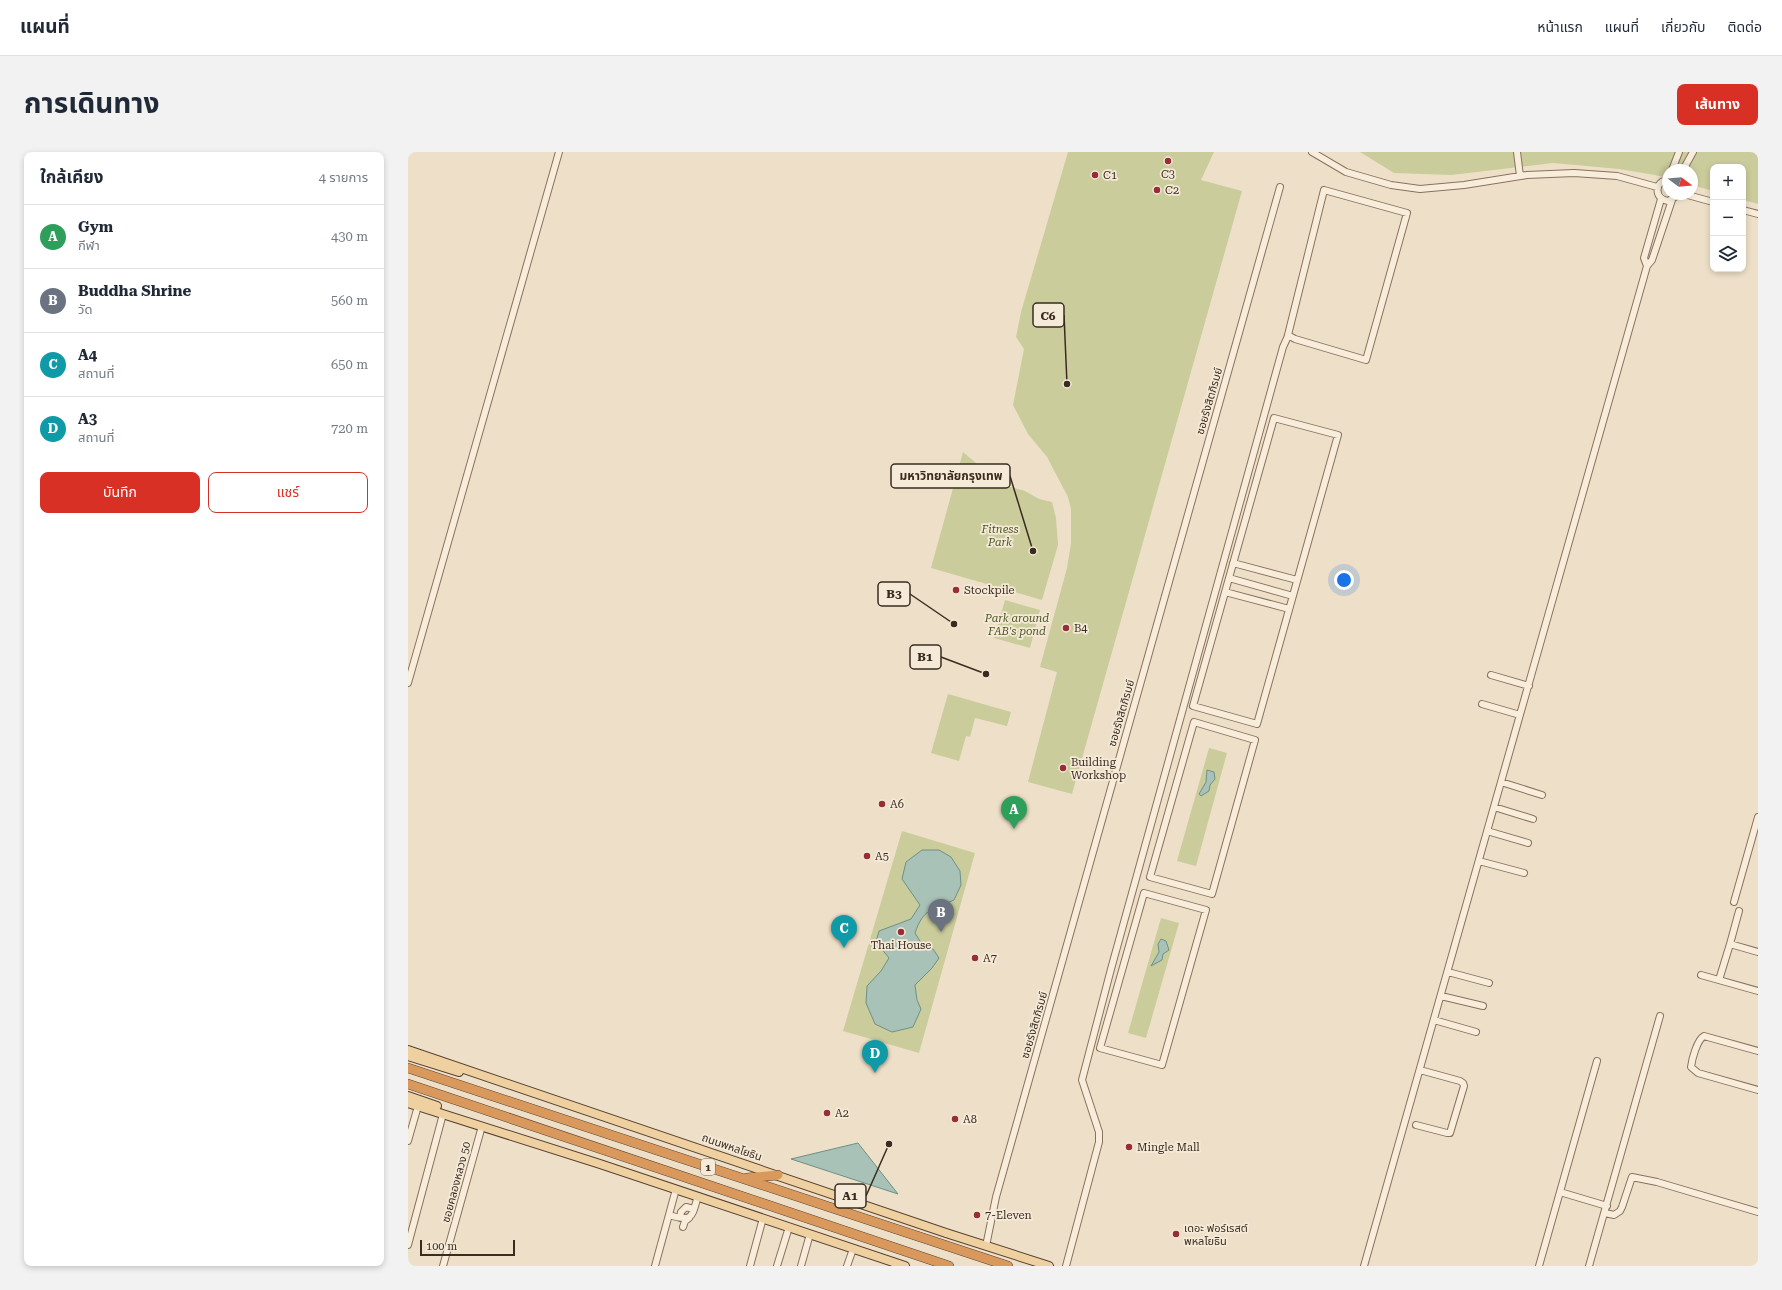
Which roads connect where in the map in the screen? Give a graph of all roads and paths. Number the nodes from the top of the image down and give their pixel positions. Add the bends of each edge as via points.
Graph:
1 (559, 152) edge
2 (1312, 152) edge
3 (1517, 152) edge
4 (1680, 152) edge
5 (1692, 152) edge
6 (1675, 164) edge
7 (1685, 164) edge
8 (1520, 176) junction
9 (1662, 182) edge
10 (1280, 186) dead end
11 (1658, 187) junction
12 (1698, 198) edge
13 (1661, 199) joint
14 (1672, 200) edge
15 (1710, 201) edge
16 (1746, 211) edge
17 (1758, 214) edge
18 (1647, 266) junction
19 (1288, 335) junction
20 (1233, 563) junction
21 (1229, 578) junction
22 (1297, 580) junction
23 (1225, 592) junction
24 (1293, 596) junction
25 (1210, 607) junction
26 (1289, 609) junction
27 (1220, 610) junction
28 (1491, 675) dead end
29 (408, 683) edge
30 (1529, 686) junction
31 (1482, 704) dead end
32 (1520, 715) junction
33 (1501, 782) junction
34 (1542, 795) dead end
35 (1158, 797) junction
36 (1171, 801) junction
37 (1494, 807) junction
38 (1758, 817) edge
39 (1533, 819) dead end
40 (1487, 831) junction
41 (1528, 843) dead end
42 (1479, 861) junction
43 (1524, 873) dead end
44 (1734, 902) dead end
45 (1739, 911) dead end
46 (1730, 944) junction
47 (1758, 952) edge
48 (1112, 967) junction
49 (1121, 970) junction
50 (1448, 972) junction
51 (1701, 975) dead end
52 (1720, 980) junction
53 (1489, 983) dead end
54 (1758, 991) edge
55 (1441, 996) junction
56 (1483, 1006) dead end
57 (1660, 1016) dead end
58 (1434, 1020) junction
59 (1476, 1032) dead end
60 (408, 1050) edge
61 (1758, 1051) edge
62 (408, 1056) edge
63 (1596, 1061) dead end
64 (408, 1068) edge
65 (1420, 1070) junction
66 (408, 1084) edge
67 (1758, 1090) edge
68 (408, 1096) edge
69 (408, 1103) edge
70 (418, 1106) junction
71 (588, 1110) junction
72 (443, 1114) junction
73 (482, 1126) junction
74 (1416, 1126) dead end
75 (408, 1141) edge
76 (569, 1154) junction
77 (778, 1175) junction
78 (744, 1179) junction
79 (676, 1189) junction
80 (1560, 1192) junction
81 (698, 1196) junction
82 (1607, 1206) junction
83 (694, 1209) junction
84 (1758, 1212) edge
85 (1604, 1213) junction
86 (672, 1216) dead end
87 (680, 1218) junction
88 (689, 1218) junction
89 (763, 1218) junction
90 (683, 1227) dead end
91 (789, 1227) junction
92 (810, 1234) junction
93 (408, 1246) edge
94 (986, 1246) junction
95 (853, 1248) junction
96 (443, 1266) edge
97 (655, 1266) edge
98 (750, 1266) edge
99 (778, 1266) edge
100 (801, 1266) edge
101 (847, 1266) edge
102 (905, 1266) edge
103 (949, 1266) edge
104 (1008, 1266) edge
105 (1049, 1266) edge
106 (1066, 1266) edge
107 (1364, 1266) edge
108 (1539, 1266) edge
109 (1589, 1266) edge

1 - 29 street
2 - 8 street via 1346,172 1392,185 1420,189 1464,186
3 - 8 street
4 - 6 street
5 - 7 street
8 - 11 street via 1597,174 1617,176
9 - 11 street
10 - 94 street, ซอยรังสิตภิรมย์ via 998,1191
11 - 13 street via 1657,192
12 - 15 street
13 - 18 street via 1644,258
14 - 18 street via 1652,260
16 - 17 street
18 - 30 street
19 - 19 street via 1324,190 1407,213 1366,360
19 - 25 street
20 - 21 street
20 - 22 street
20 - 22 street via 1274,418 1338,436
21 - 23 street
21 - 24 street
22 - 24 street
23 - 26 street
23 - 27 street
24 - 26 street
25 - 27 street
25 - 35 street
26 - 27 street via 1257,724 1193,706
28 - 30 street
30 - 32 street
31 - 32 street
32 - 33 street
33 - 34 street
33 - 37 street
35 - 36 street
35 - 48 street
36 - 36 street via 1194,722 1255,740 1212,894 1150,877
37 - 39 street
37 - 40 street
38 - 44 street
40 - 41 street
40 - 42 street
42 - 43 street
42 - 50 street
45 - 46 street
46 - 47 street
46 - 52 street
48 - 49 street
48 - 106 street via 1082,1080 1099,1132 1099,1142
49 - 49 street via 1100,1048 1162,1065 1206,910 1144,893
50 - 53 street
50 - 55 street
51 - 52 street
52 - 54 street
55 - 56 street
55 - 58 street
57 - 82 street
58 - 59 street
58 - 65 street
60 - 71 main road, ถนนพหลโยธิน / 1
61 - 67 street via 1704,1036 1691,1067 1698,1073
62 - 71 main road via 580,1110
63 - 80 street
64 - 78 highway, 1
65 - 74 street via 1463,1082 1464,1086 1450,1133
65 - 107 street
66 - 103 highway, 1
68 - 76 main road via 561,1148
69 - 70 main road
70 - 72 main road
70 - 75 street
71 - 77 main road, ถนนพหลโยธิน / 1
72 - 73 main road
72 - 93 street
73 - 76 main road
73 - 96 street, ซอยคลองหลวง 50
76 - 79 main road
77 - 78 highway
77 - 94 main road, ถนนพหลโยธิน / 1
78 - 104 highway, 1
79 - 81 main road
79 - 97 street
80 - 82 street
80 - 108 street
81 - 83 street
81 - 89 main road
82 - 85 street
83 - 87 street via 686,1207
83 - 88 street
84 - 85 street via 1632,1177 1620,1211 1614,1215
85 - 109 street
86 - 87 street
87 - 88 street
88 - 90 street
89 - 91 main road
89 - 98 street
91 - 92 main road
91 - 99 street
92 - 95 main road
92 - 100 street
94 - 105 main road, ถนนพหลโยธิน / 1
95 - 101 street
95 - 102 main road

